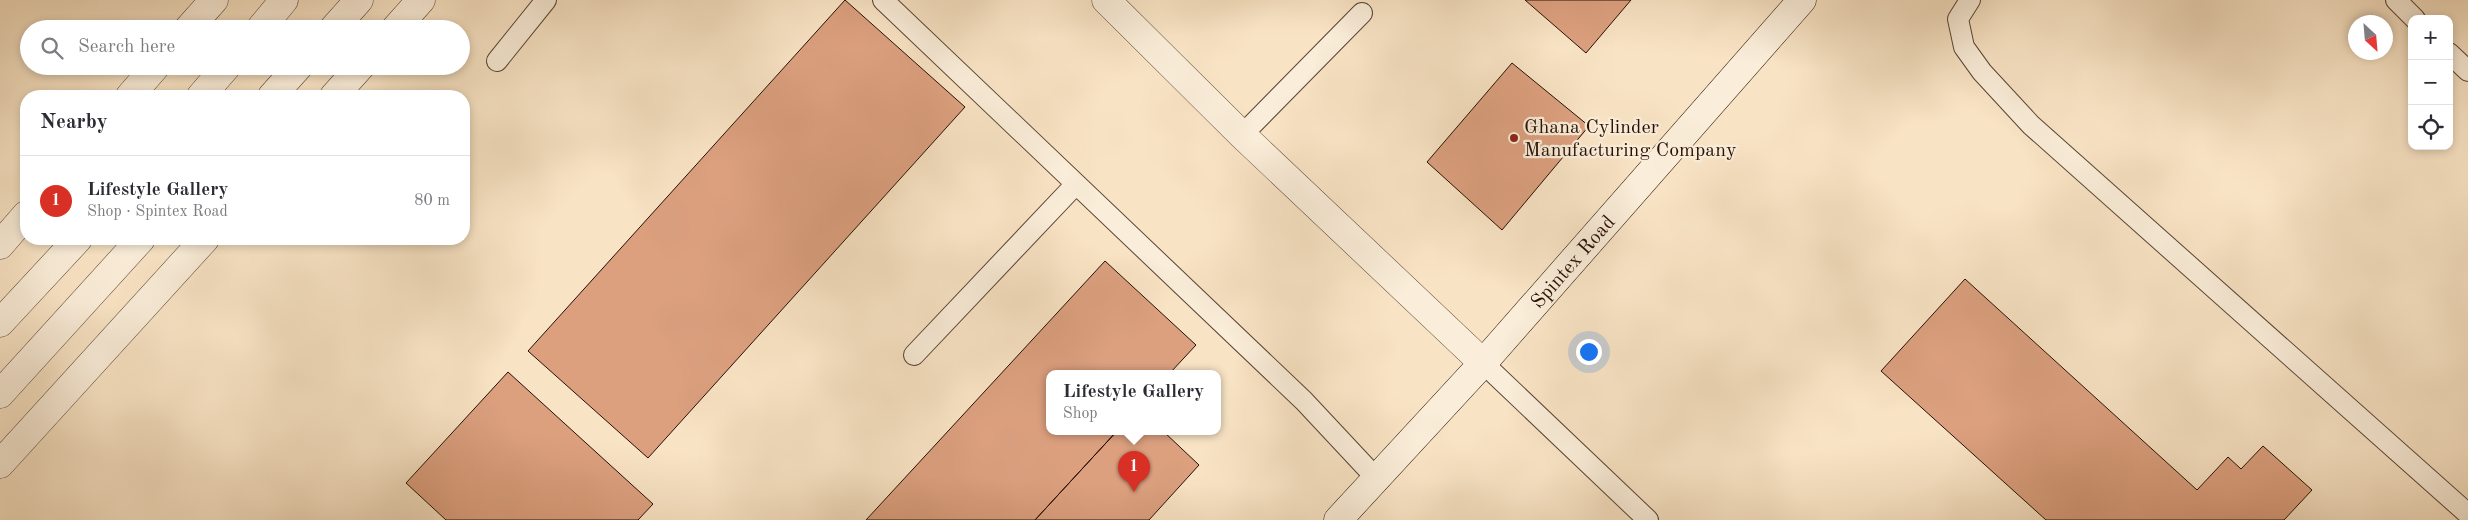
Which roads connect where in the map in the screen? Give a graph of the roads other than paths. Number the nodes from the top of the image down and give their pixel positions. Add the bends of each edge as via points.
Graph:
1 (214, 0) edge
2 (284, 0) edge
3 (360, 0) edge
4 (422, 0) edge
5 (546, 0) edge
6 (883, 0) edge
7 (1106, 0) edge
8 (1802, 0) edge
9 (1970, 0) edge
10 (2396, 0) edge
11 (1362, 13) dead end
12 (2411, 15) edge
13 (196, 20) edge
14 (267, 20) edge
15 (341, 20) edge
16 (403, 20) edge
17 (2453, 57) edge
18 (497, 61) dead end
19 (2468, 71) edge
20 (148, 75) edge
21 (219, 75) edge
22 (291, 75) edge
23 (353, 75) edge
24 (135, 90) edge
25 (206, 90) edge
26 (277, 90) edge
27 (339, 90) edge
28 (1242, 135) junction
29 (1076, 184) junction
30 (20, 222) edge
31 (0, 245) edge
32 (72, 245) edge
33 (137, 245) edge
34 (200, 245) edge
35 (0, 323) edge
36 (914, 354) dead end
37 (1483, 363) junction
38 (0, 394) edge
39 (0, 464) edge
40 (1376, 478) junction
41 (2468, 514) edge
42 (1338, 520) edge
43 (1648, 520) edge

1 - 13 street
2 - 14 street
3 - 15 street
4 - 16 street
5 - 18 lane
6 - 29 lane
7 - 28 street
8 - 37 street, Spintex Road
9 - 41 lane via 1958,19 1964,47 1982,72 2031,125
10 - 12 lane
11 - 28 lane
17 - 19 lane
20 - 24 street
21 - 25 street
22 - 26 street
23 - 27 street
28 - 37 street
29 - 36 lane
29 - 40 lane via 1304,401
30 - 31 street
32 - 35 street
33 - 38 street
34 - 39 street
37 - 40 street, Spintex Road
37 - 43 lane
40 - 42 street, Spintex Road

